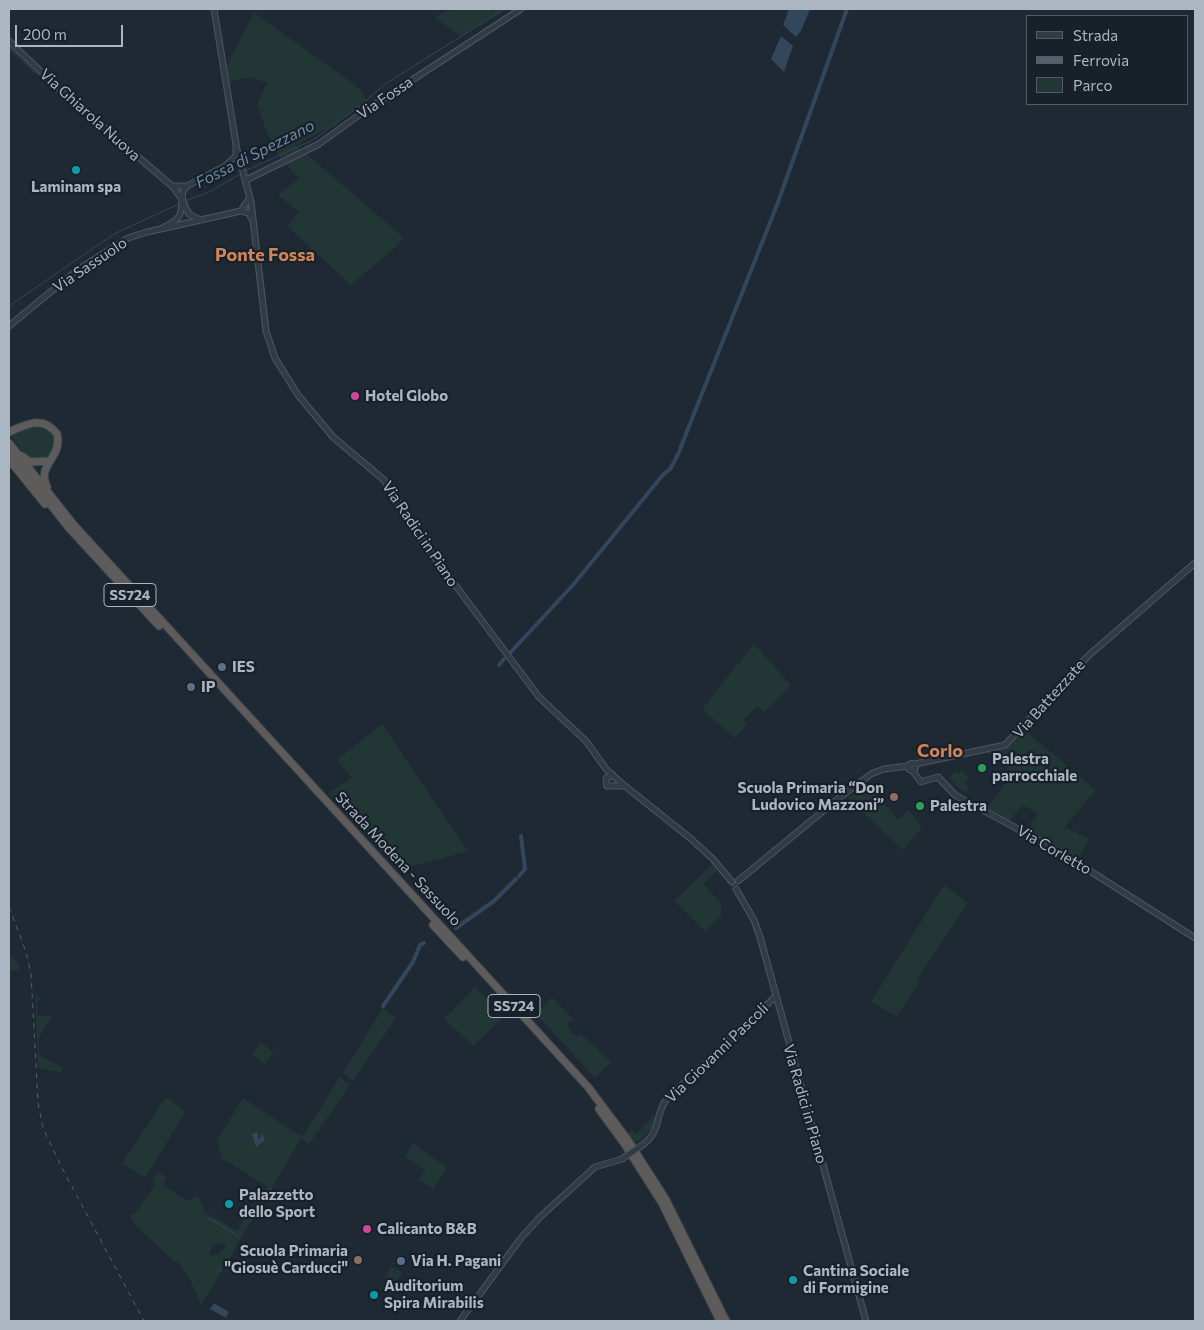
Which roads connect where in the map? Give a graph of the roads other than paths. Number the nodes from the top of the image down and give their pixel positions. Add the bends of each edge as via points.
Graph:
1 (214, 9) edge
2 (521, 9) edge
3 (9, 41) edge
4 (236, 146) junction
5 (225, 166) junction
6 (243, 171) junction
7 (172, 186) junction
8 (187, 186) junction
9 (250, 197) junction
10 (183, 202) junction
11 (241, 211) junction
12 (202, 220) junction
13 (254, 226) junction
14 (159, 229) junction
15 (9, 326) edge
16 (9, 432) edge
17 (9, 443) edge
18 (13, 456) edge
19 (49, 461) junction
20 (53, 499) junction
21 (1195, 563) edge
22 (604, 765) junction
23 (912, 771) junction
24 (615, 776) junction
25 (606, 777) junction
26 (624, 786) junction
27 (613, 787) junction
28 (736, 884) junction
29 (1195, 938) edge
30 (775, 997) junction
31 (460, 1321) edge
32 (720, 1321) edge
33 (726, 1321) edge
34 (866, 1321) edge

1 - 4 street, Via Radici in Piano
2 - 6 street, Via Fossa via 366,110 320,144
3 - 7 street, Via Ghiarola Nuova via 59,89
4 - 5 street via 235,158
4 - 6 street, Via Radici in Piano
5 - 6 street via 235,164
5 - 8 street
6 - 9 street, Via Radici in Piano
7 - 8 street
7 - 10 street, Via Ghiarola Nuova
8 - 10 street
9 - 11 street
9 - 13 street, Via Radici in Piano
10 - 12 street via 191,216
10 - 14 street via 177,219
11 - 12 street
11 - 13 street via 249,213
12 - 14 street, Via Sassuolo
13 - 22 street, Via Radici in Piano via 266,331 281,369 332,437 384,480 422,542 507,657 539,697 586,741
14 - 15 street, Via Sassuolo via 128,238 106,251
16 - 19 highway via 30,422 49,425 59,440 57,452
17 - 18 highway, Strada Modena - Sassuolo / SS724
18 - 19 highway via 30,462
18 - 20 highway, Strada Modena - Sassuolo / SS724
18 - 32 highway, Strada Modena - Sassuolo / SS724 via 69,528 584,1090 624,1143 662,1203
19 - 20 highway via 43,480
20 - 33 highway, Strada Modena - Sassuolo / SS724 via 588,1087 627,1139 666,1200
21 - 23 street, Via Battezzate via 1088,656 1005,745 915,764
22 - 24 street, Via Radici in Piano
22 - 25 street, Via Radici in Piano
23 - 28 street via 884,769 865,778
23 - 29 street, Via Corletto via 922,782 938,777 955,795 1068,856
24 - 25 street
24 - 26 street, Via Radici in Piano
24 - 27 street via 617,784
25 - 27 street, Via Radici in Piano via 606,784
26 - 27 street
26 - 28 street, Via Radici in Piano via 713,859
28 - 30 street, Via Radici in Piano via 754,920
30 - 31 street, Via Giovanni Pascoli, bridge via 666,1100 654,1134 622,1159 595,1167 540,1217
30 - 34 street, Via Radici in Piano

